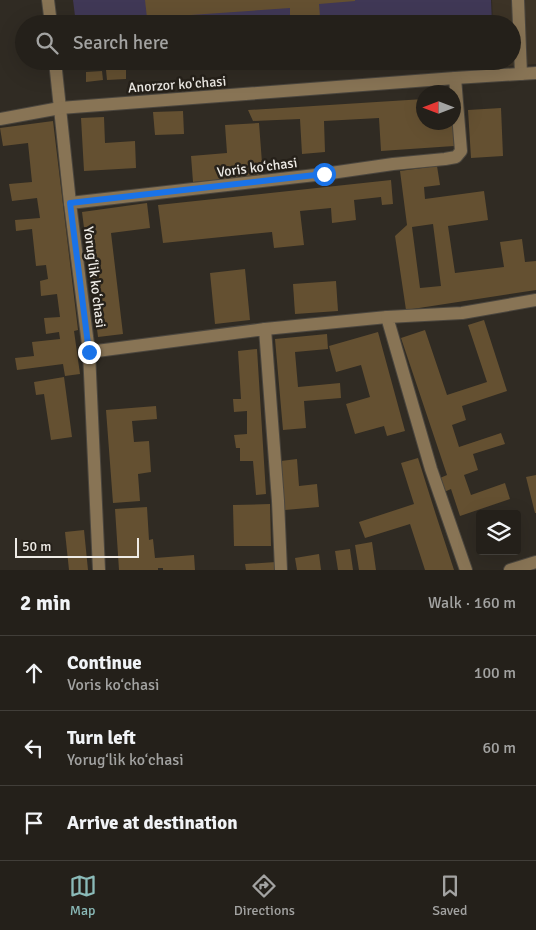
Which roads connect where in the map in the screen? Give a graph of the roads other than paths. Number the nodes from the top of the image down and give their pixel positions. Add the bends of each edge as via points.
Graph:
1 (48, 0) edge
2 (518, 0) edge
3 (50, 15) edge
4 (519, 15) edge
5 (56, 70) edge
6 (521, 70) edge
7 (536, 73) edge
8 (521, 74) junction
9 (455, 78) junction
10 (60, 108) junction
11 (0, 119) edge
12 (70, 203) junction
13 (536, 300) edge
14 (387, 317) junction
15 (265, 329) junction
16 (89, 352) junction
17 (536, 562) edge
18 (99, 570) edge
19 (281, 570) edge
20 (466, 570) edge
21 (510, 570) edge

1 - 3 street
2 - 4 street
5 - 10 street, Yorugʻlik koʻchasi
6 - 8 street
7 - 8 street, Anorzor ko'chasi
8 - 9 street, Anorzor ko'chasi
9 - 10 street, Anorzor ko'chasi
9 - 12 street, Voris koʻchasi via 461,151 456,157
10 - 11 street, Anorzor ko'chasi
10 - 12 street, Yorugʻlik koʻchasi
12 - 16 street, Yorugʻlik koʻchasi
13 - 14 street via 462,313
14 - 15 street
14 - 20 street via 431,469
15 - 16 street
15 - 19 street
16 - 18 street, Yorugʻlik koʻchasi
17 - 21 street

